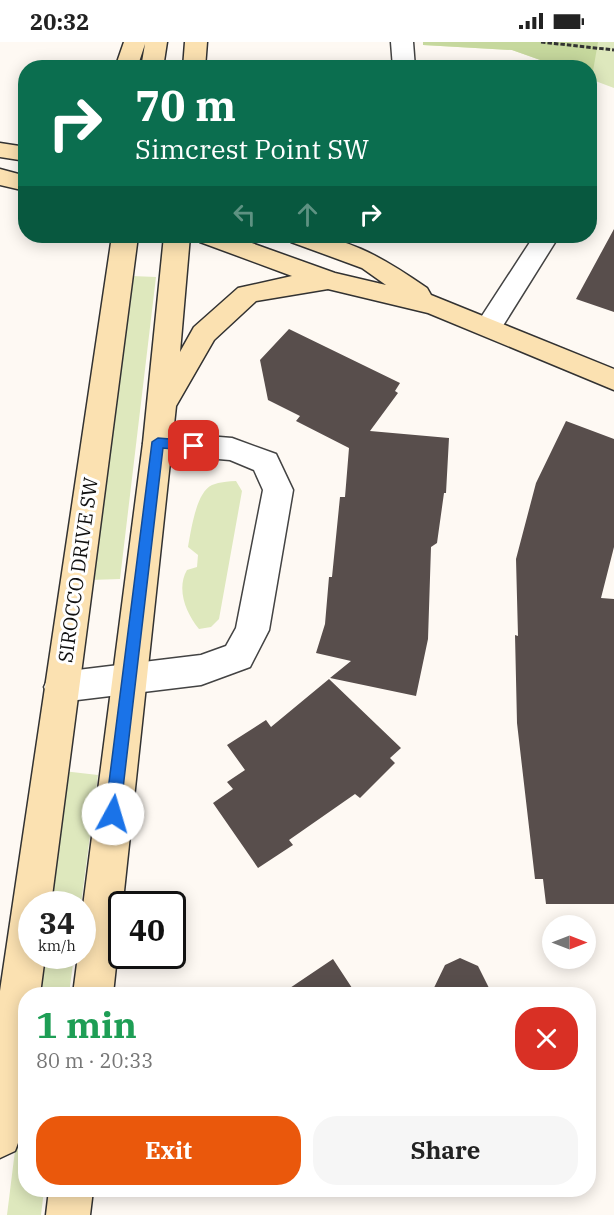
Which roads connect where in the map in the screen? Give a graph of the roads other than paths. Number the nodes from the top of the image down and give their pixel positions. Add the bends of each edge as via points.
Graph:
1 (135, 42) edge
2 (156, 42) edge
3 (196, 42) edge
4 (402, 42) edge
5 (129, 60) edge
6 (153, 60) edge
7 (195, 60) edge
8 (403, 60) edge
9 (18, 149) edge
10 (0, 150) edge
11 (18, 153) edge
12 (0, 177) edge
13 (18, 182) edge
14 (124, 243) edge
15 (176, 243) edge
16 (228, 243) edge
17 (319, 243) edge
18 (542, 243) edge
19 (330, 281) junction
20 (435, 304) junction
21 (489, 325) junction
22 (614, 380) edge
23 (161, 410) junction
24 (158, 442) junction
25 (128, 679) junction
26 (61, 687) junction
27 (34, 891) edge
28 (23, 969) edge
29 (21, 987) edge
30 (94, 987) edge
31 (18, 1006) edge
32 (0, 1136) edge
33 (70, 1197) edge
34 (68, 1215) edge

1 - 5 street
2 - 6 street
3 - 7 street
4 - 8 street
9 - 10 street
10 - 11 street
12 - 13 street
14 - 26 street, SIROCCO DRIVE SW
15 - 23 street
16 - 19 street
17 - 20 street via 371,262
18 - 21 street
19 - 20 street
19 - 23 street via 247,294 204,334
20 - 21 street
21 - 22 street
23 - 24 street
24 - 25 street
24 - 25 street via 231,449 266,462 278,490 252,630 238,657 201,670
25 - 26 street
25 - 30 street
26 - 27 street, SIROCCO DRIVE SW
28 - 29 street, SIROCCO DRIVE SW
31 - 32 street, SIROCCO DRIVE SW
33 - 34 street

